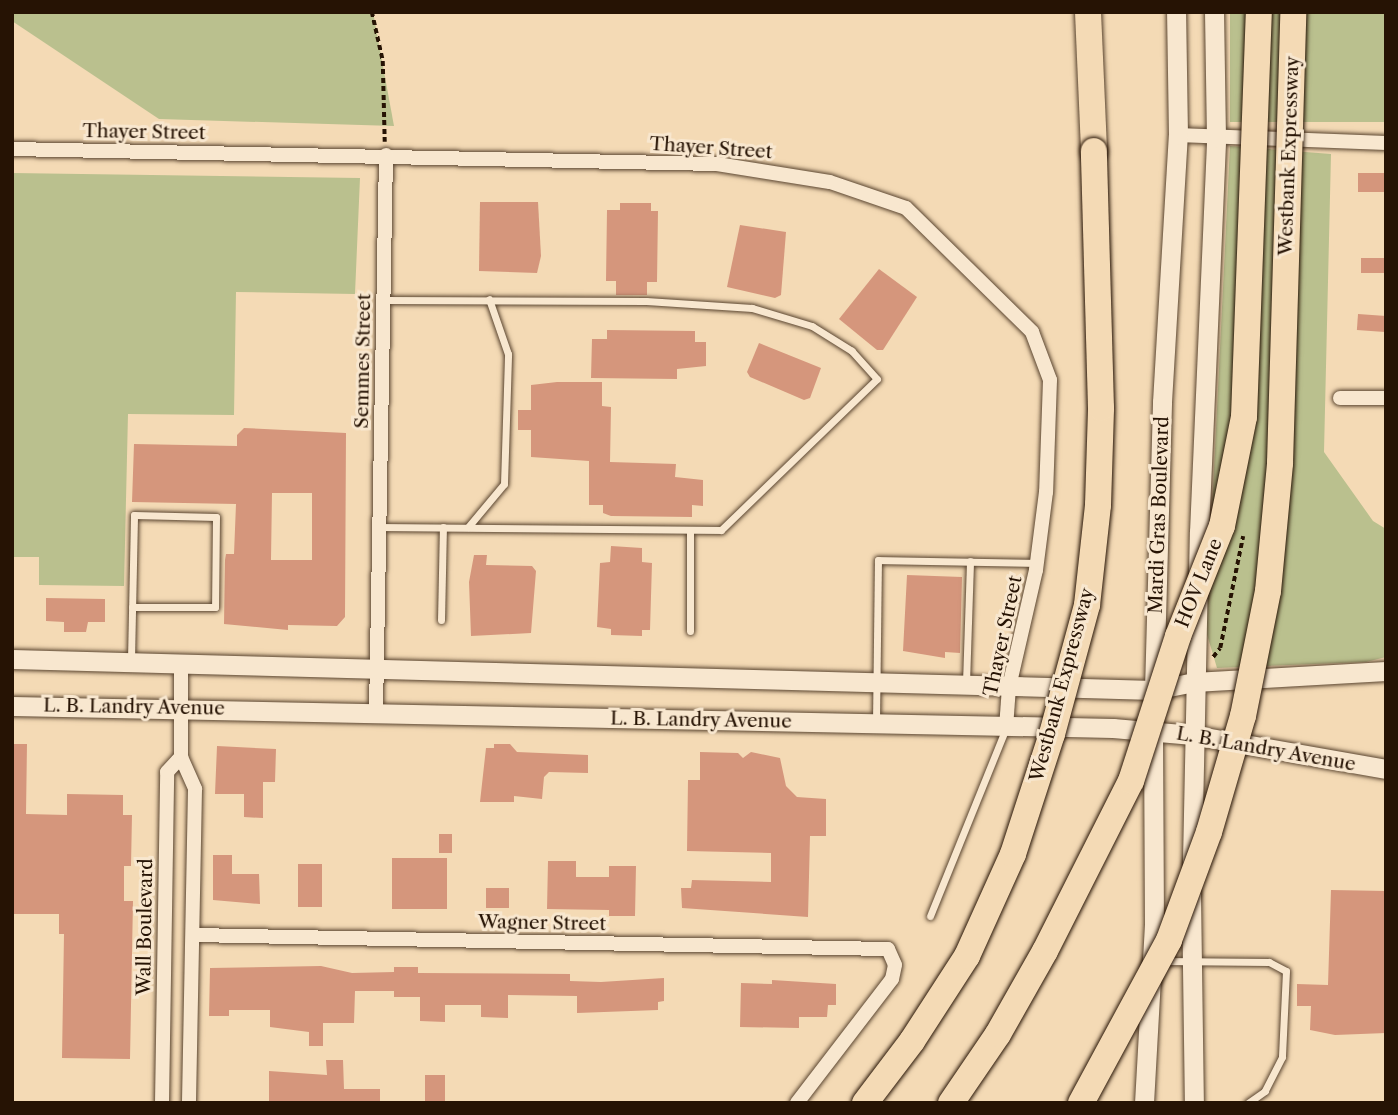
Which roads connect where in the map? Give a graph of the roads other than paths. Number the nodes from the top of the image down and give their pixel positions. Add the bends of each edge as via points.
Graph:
1 (1088, 12) edge
2 (1176, 12) edge
3 (1214, 12) edge
4 (1259, 12) edge
5 (1293, 12) edge
6 (1178, 135) junction
7 (1216, 138) junction
8 (1386, 143) edge
9 (12, 149) edge
10 (386, 155) junction
11 (489, 299) junction
12 (383, 300) junction
13 (1340, 398) dead end
14 (1386, 398) edge
15 (381, 527) junction
16 (443, 527) junction
17 (468, 527) junction
18 (690, 530) junction
19 (970, 561) junction
20 (1037, 563) junction
21 (132, 607) junction
22 (441, 620) dead end
23 (690, 631) dead end
24 (12, 659) edge
25 (131, 661) junction
26 (181, 662) junction
27 (377, 666) junction
28 (1386, 671) edge
29 (1194, 682) junction
30 (876, 683) junction
31 (966, 686) junction
32 (1009, 687) junction
33 (1154, 690) junction
34 (12, 706) edge
35 (182, 707) junction
36 (376, 712) junction
37 (876, 724) junction
38 (1006, 728) junction
39 (1153, 730) junction
40 (1194, 735) junction
41 (181, 757) junction
42 (1386, 769) edge
43 (930, 916) dead end
44 (194, 934) junction
45 (1190, 960) junction
46 (1153, 961) junction
47 (162, 1103) edge
48 (189, 1103) edge
49 (797, 1103) edge
50 (865, 1103) edge
51 (951, 1103) edge
52 (1081, 1103) edge
53 (1144, 1103) edge
54 (1194, 1103) edge
55 (1248, 1103) edge

1 - 50 highway, Westbank Expressway, bridge via 1101,408 1098,505 1087,606 1013,854 967,956
2 - 6 street, Mardi Gras Boulevard
3 - 7 street, Mardi Gras Boulevard
4 - 51 highway, HOV Lane, bridge via 1244,417 1222,526 1178,636 1131,781 1045,951 998,1034
5 - 52 highway, Westbank Expressway, bridge via 1280,463 1268,592 1243,716 1205,844 1169,940
6 - 7 street
6 - 33 street, Mardi Gras Boulevard via 1162,402
7 - 8 street
7 - 29 street, Mardi Gras Boulevard
9 - 10 street, Thayer Street
10 - 12 street, Semmes Street
10 - 20 street, Thayer Street via 756,167 878,195 906,208 1032,332 1044,355 1050,380 1049,435
11 - 12 lane
11 - 17 lane via 508,354 504,484
11 - 18 lane via 752,307 811,326 852,351 877,379 721,530
12 - 15 street, Semmes Street
13 - 14 street
15 - 16 lane
15 - 27 street, Semmes Street
16 - 17 lane
16 - 22 lane
17 - 18 lane
18 - 23 lane
19 - 20 lane
19 - 30 lane via 878,560
19 - 31 lane
20 - 32 street, Thayer Street
21 - 21 lane via 134,515 216,517 215,607
21 - 25 lane
24 - 25 street
25 - 26 street
26 - 27 street
26 - 35 street, Wall Boulevard
27 - 30 street
27 - 36 street, Semmes Street
28 - 29 street
29 - 33 street
29 - 40 street, Mardi Gras Boulevard
30 - 31 street
30 - 37 lane
31 - 32 street
32 - 33 street
32 - 38 street, Thayer Street
33 - 39 street, Mardi Gras Boulevard
34 - 35 street, L. B. Landry Avenue
35 - 36 street, L. B. Landry Avenue
35 - 41 street, Wall Boulevard
36 - 37 street, L. B. Landry Avenue
37 - 38 street, L. B. Landry Avenue
38 - 39 street, L. B. Landry Avenue
38 - 43 lane
39 - 40 street, L. B. Landry Avenue
39 - 46 street, Mardi Gras Boulevard
40 - 42 street, L. B. Landry Avenue
40 - 45 street, Mardi Gras Boulevard
41 - 44 street, Wall Boulevard via 195,789
41 - 47 street, Wall Boulevard via 167,772
44 - 48 street, Wall Boulevard
44 - 49 street, Wagner Street via 888,949 895,965 892,979
45 - 46 lane
45 - 54 street, Mardi Gras Boulevard
45 - 55 lane via 1269,962 1286,971 1282,1057 1265,1091
46 - 53 street, Mardi Gras Boulevard

